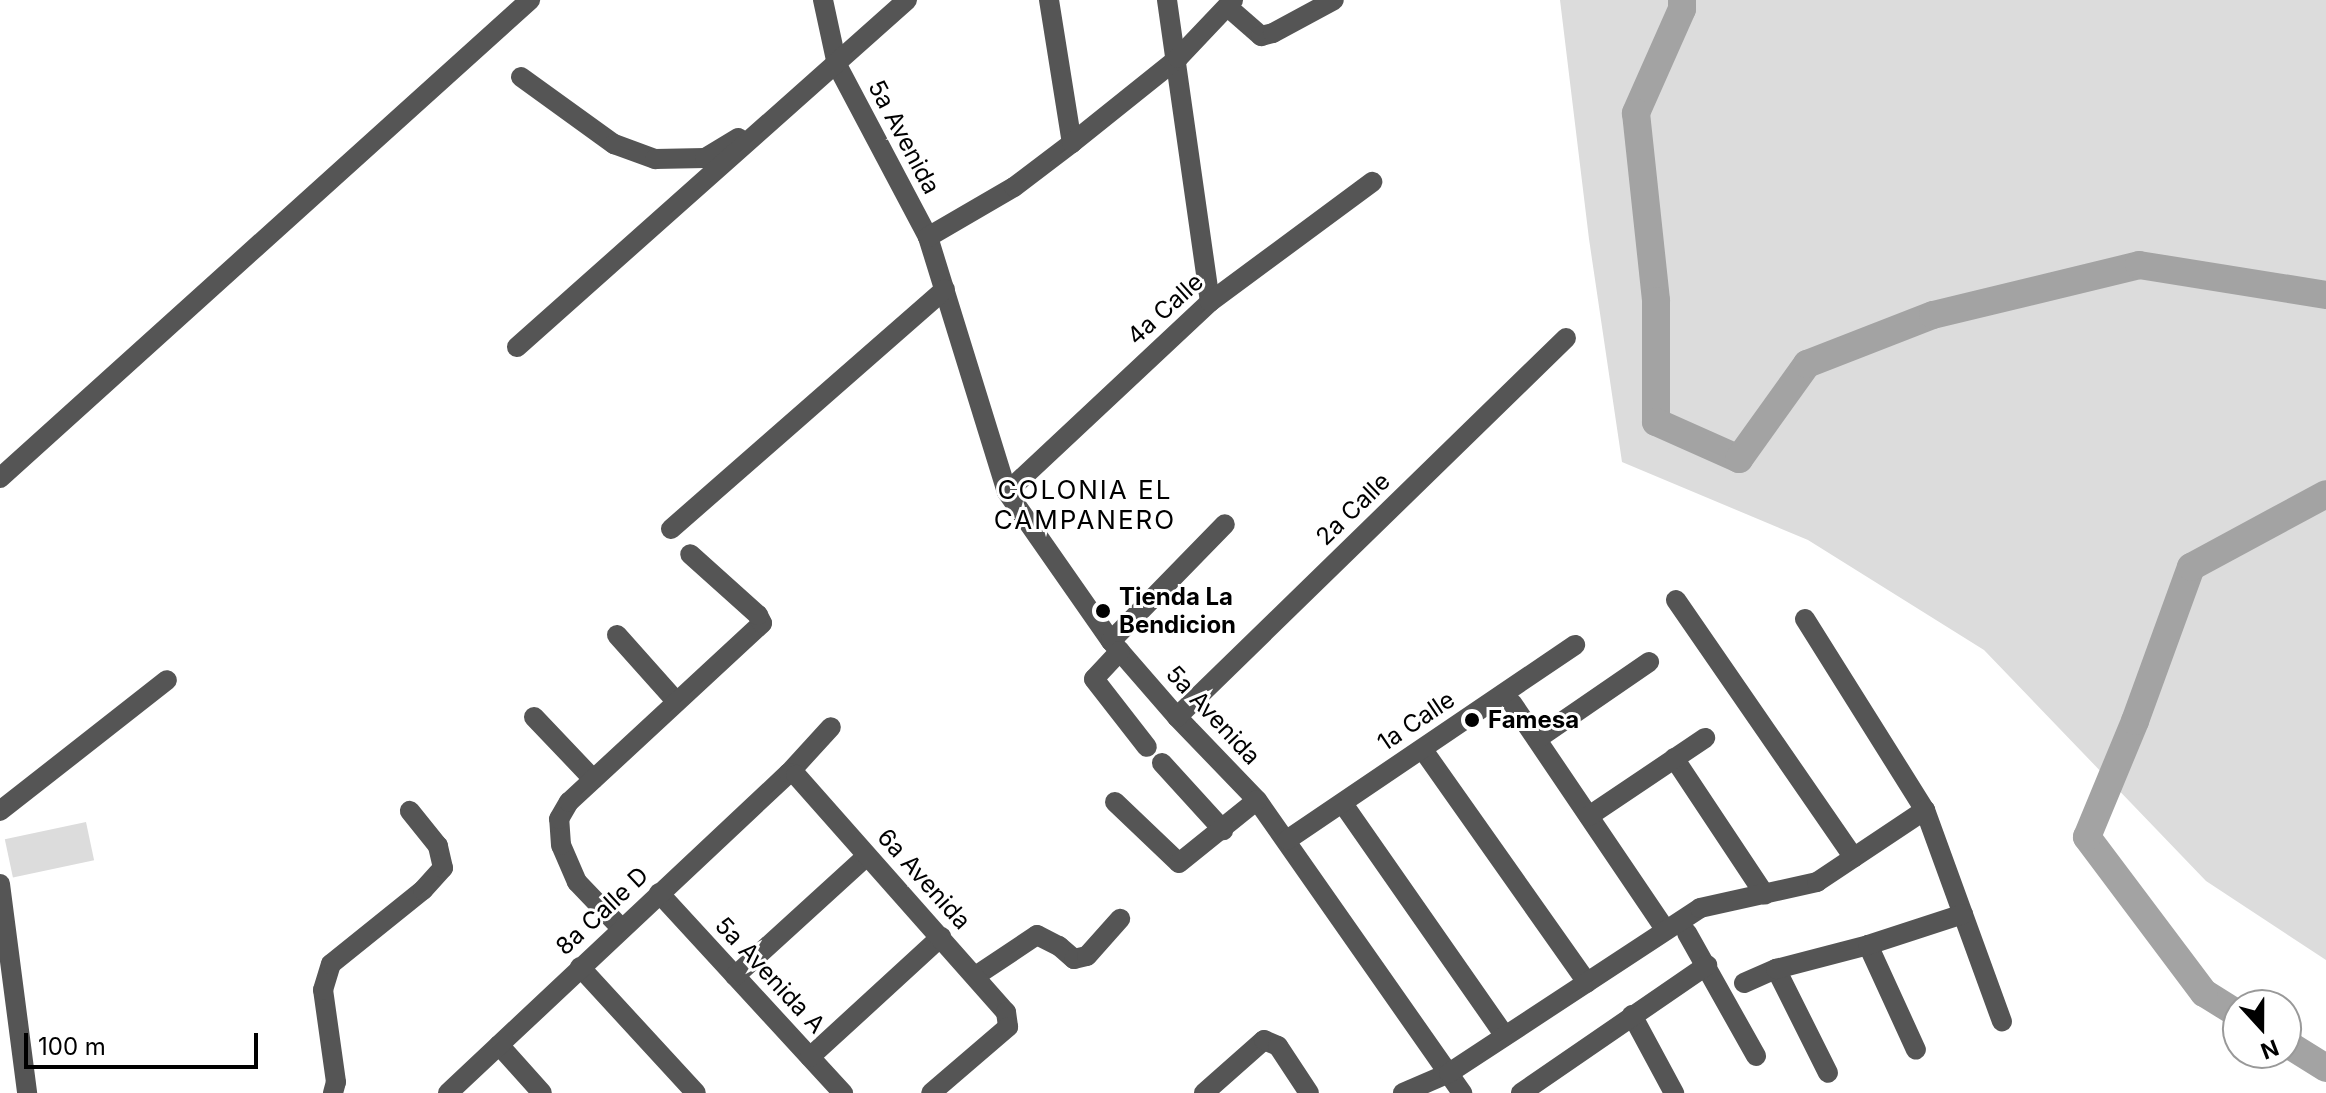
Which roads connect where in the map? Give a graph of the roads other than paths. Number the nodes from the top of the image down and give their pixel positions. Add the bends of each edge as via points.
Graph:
1 (530, 0) edge
2 (823, 0) edge
3 (907, 0) edge
4 (1049, 0) edge
5 (1167, 0) edge
6 (1334, 0) edge
7 (1231, 4) edge
8 (1178, 58) junction
9 (836, 63) junction
10 (521, 77) dead end
11 (1072, 143) junction
12 (1372, 182) dead end
13 (928, 237) junction
14 (945, 289) junction
15 (1210, 302) junction
16 (1566, 338) dead end
17 (517, 347) dead end
18 (0, 478) edge
19 (1007, 492) junction
20 (1225, 524) dead end
21 (671, 529) dead end
22 (690, 554) dead end
23 (1676, 600) dead end
24 (1805, 619) dead end
25 (617, 635) dead end
26 (1575, 645) dead end
27 (1116, 646) junction
28 (1649, 662) dead end
29 (167, 680) dead end
30 (675, 700) junction
31 (1512, 703) dead end
32 (534, 717) dead end
33 (1177, 717) junction
34 (831, 727) dead end
35 (1705, 738) dead end
36 (1537, 739) junction
37 (1147, 747) dead end
38 (1428, 757) dead end
39 (1674, 758) junction
40 (1162, 763) dead end
41 (793, 774) junction
42 (593, 779) junction
43 (1257, 800) junction
44 (1115, 802) dead end
45 (1925, 810) junction
46 (0, 811) edge
47 (410, 811) dead end
48 (1348, 811) dead end
49 (1589, 816) junction
50 (1223, 830) junction
51 (1287, 840) junction
52 (867, 856) junction
53 (1854, 858) junction
54 (0, 884) edge
55 (659, 893) junction
56 (1765, 895) junction
57 (1963, 914) junction
58 (1120, 919) dead end
59 (621, 928) junction
60 (1665, 929) junction
61 (1687, 933) dead end
62 (941, 937) junction
63 (1868, 945) junction
64 (1707, 965) junction
65 (580, 967) junction
66 (1776, 969) junction
67 (977, 975) junction
68 (735, 976) junction
69 (1587, 982) junction
70 (1744, 983) dead end
71 (1632, 1015) junction
72 (2002, 1021) dead end
73 (1505, 1036) junction
74 (499, 1045) junction
75 (1916, 1050) dead end
76 (1756, 1056) dead end
77 (810, 1057) junction
78 (1828, 1073) dead end
79 (1546, 1086) edge
80 (1449, 1087) edge
81 (27, 1093) edge
82 (333, 1093) edge
83 (448, 1093) edge
84 (542, 1093) edge
85 (696, 1093) edge
86 (843, 1093) edge
87 (931, 1093) edge
88 (1204, 1093) edge
89 (1309, 1093) edge
90 (1403, 1093) edge
91 (1521, 1093) edge
92 (1674, 1093) edge

1 - 18 street
2 - 9 street, 5a Avenida
3 - 9 street
4 - 11 street
5 - 8 street
6 - 7 street via 1261,36
7 - 8 street
8 - 11 street
8 - 15 street
9 - 10 street via 724,150 679,160 655,159 614,144
9 - 13 street, 5a Avenida
9 - 17 street
11 - 13 street via 1014,187
12 - 15 street, 4a Calle
13 - 14 street, 5a Avenida
14 - 19 street, 5a Avenida
14 - 21 street
15 - 19 street, 4a Calle
16 - 33 street, 2a Calle
19 - 27 street, 5a Avenida
20 - 27 street
22 - 30 street via 762,623
23 - 53 street
24 - 45 street
25 - 30 street
26 - 51 street, 1a Calle
27 - 33 street, 5a Avenida
27 - 37 street via 1094,679
28 - 36 street
29 - 46 street
30 - 42 street
31 - 36 street
32 - 42 street
33 - 43 street, 5a Avenida
34 - 41 street, 8a Calle D
35 - 39 street
36 - 49 street
38 - 69 street
39 - 49 street
39 - 56 street
40 - 50 street
41 - 52 street, 6a Avenida
41 - 55 street, 8a Calle D
42 - 59 street via 559,819 561,845 577,882
43 - 50 street
43 - 51 street, 5a Avenida
44 - 50 street via 1179,863
45 - 53 street
45 - 57 street
47 - 82 street via 438,846 443,868 331,964 323,990 336,1082
48 - 73 street
49 - 60 street
51 - 80 street, 5a Avenida
52 - 62 street, 6a Avenida
52 - 68 street
53 - 56 street via 1817,882
54 - 81 street
55 - 59 street, 8a Calle D
55 - 68 street, 5a Avenida A
56 - 60 street via 1700,908
57 - 63 street
57 - 72 street
58 - 67 street via 1087,956 1074,959 1037,935
59 - 65 street, 8a Calle D
60 - 69 street
61 - 64 street
62 - 67 street, 6a Avenida
62 - 77 street
63 - 66 street
63 - 75 street
64 - 71 street
64 - 76 street
65 - 74 street, 8a Calle D
65 - 85 street
66 - 70 street
66 - 78 street
67 - 87 street, 6a Avenida via 1009,1020 1008,1027
68 - 77 street, 5a Avenida A
69 - 73 street
71 - 79 street
71 - 92 street
73 - 80 street
74 - 83 street, 8a Calle D
74 - 84 street
77 - 86 street, 5a Avenida A
79 - 91 street
80 - 90 street
88 - 89 street via 1264,1040 1278,1046

